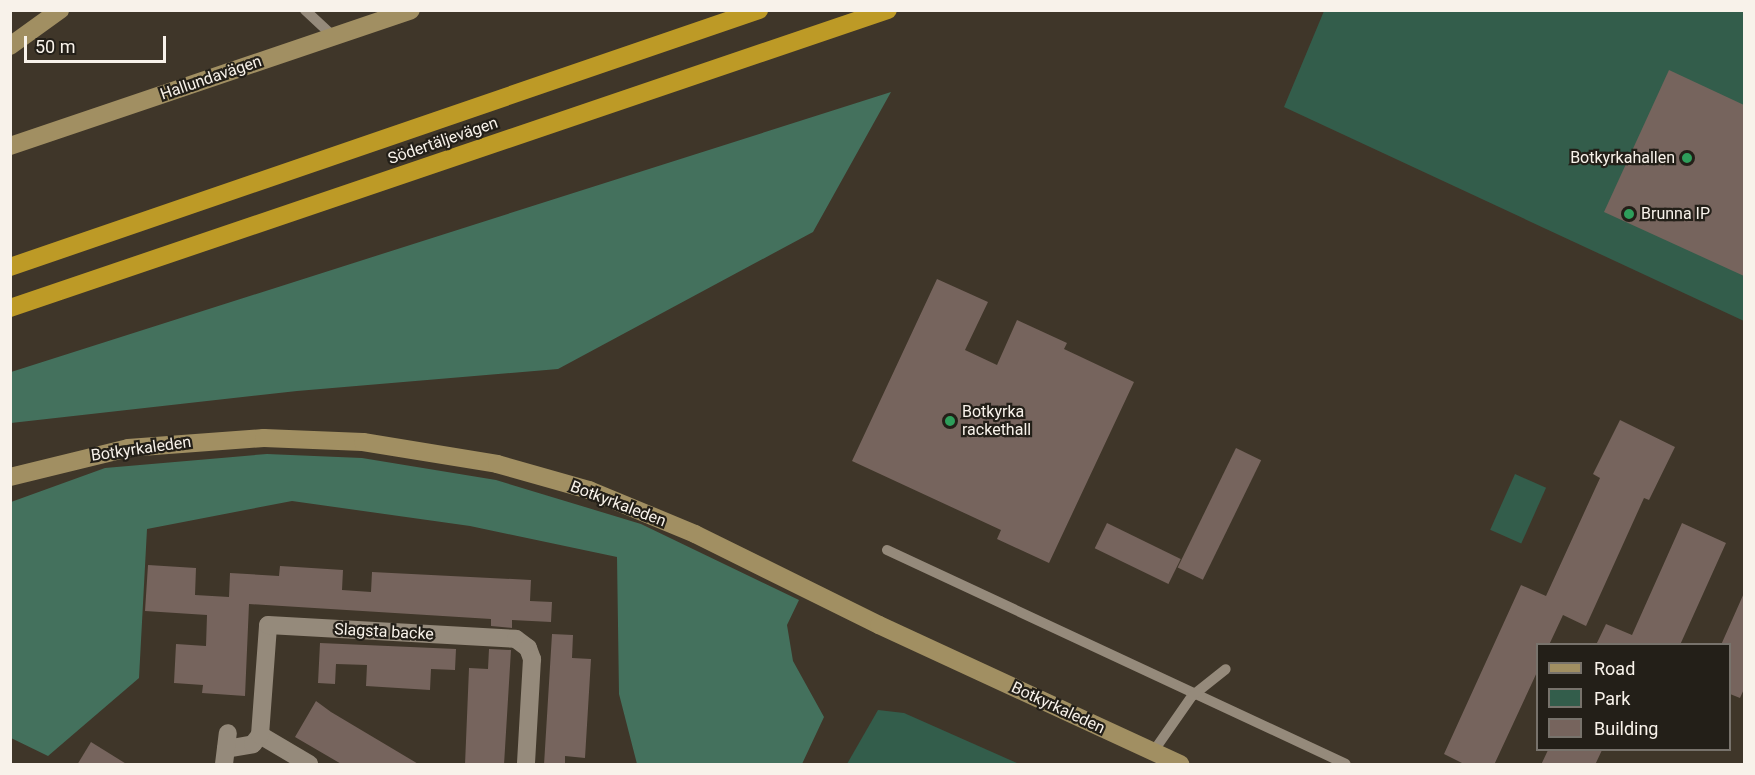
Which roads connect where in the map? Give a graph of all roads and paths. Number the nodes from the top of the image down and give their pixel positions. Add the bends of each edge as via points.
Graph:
1 (60, 10) edge
2 (305, 10) edge
3 (411, 10) edge
4 (759, 10) edge
5 (888, 10) edge
6 (334, 37) junction
7 (10, 46) edge
8 (10, 146) edge
9 (10, 267) edge
10 (10, 308) edge
11 (10, 477) edge
12 (887, 550) dead end
13 (1226, 669) dead end
14 (1192, 696) junction
15 (260, 735) junction
16 (226, 749) edge
17 (1153, 752) junction
18 (309, 765) edge
19 (526, 765) edge
20 (1180, 765) edge
21 (1346, 765) edge

1 - 7 main road
2 - 6 lane
3 - 6 main road, Hallundavägen
4 - 9 highway, Södertäljevägen
5 - 10 highway, Södertäljevägen
6 - 8 main road, Hallundavägen
11 - 17 main road, Botkyrkaleden via 128,448 264,438 390,445 497,464 589,490 695,534 879,626
12 - 14 lane
13 - 14 lane
14 - 17 lane
14 - 21 lane
15 - 16 street via 254,744
15 - 18 street
15 - 19 street, Slagsta backe via 268,626 516,639 528,648 532,659
17 - 20 main road, Botkyrkaleden

